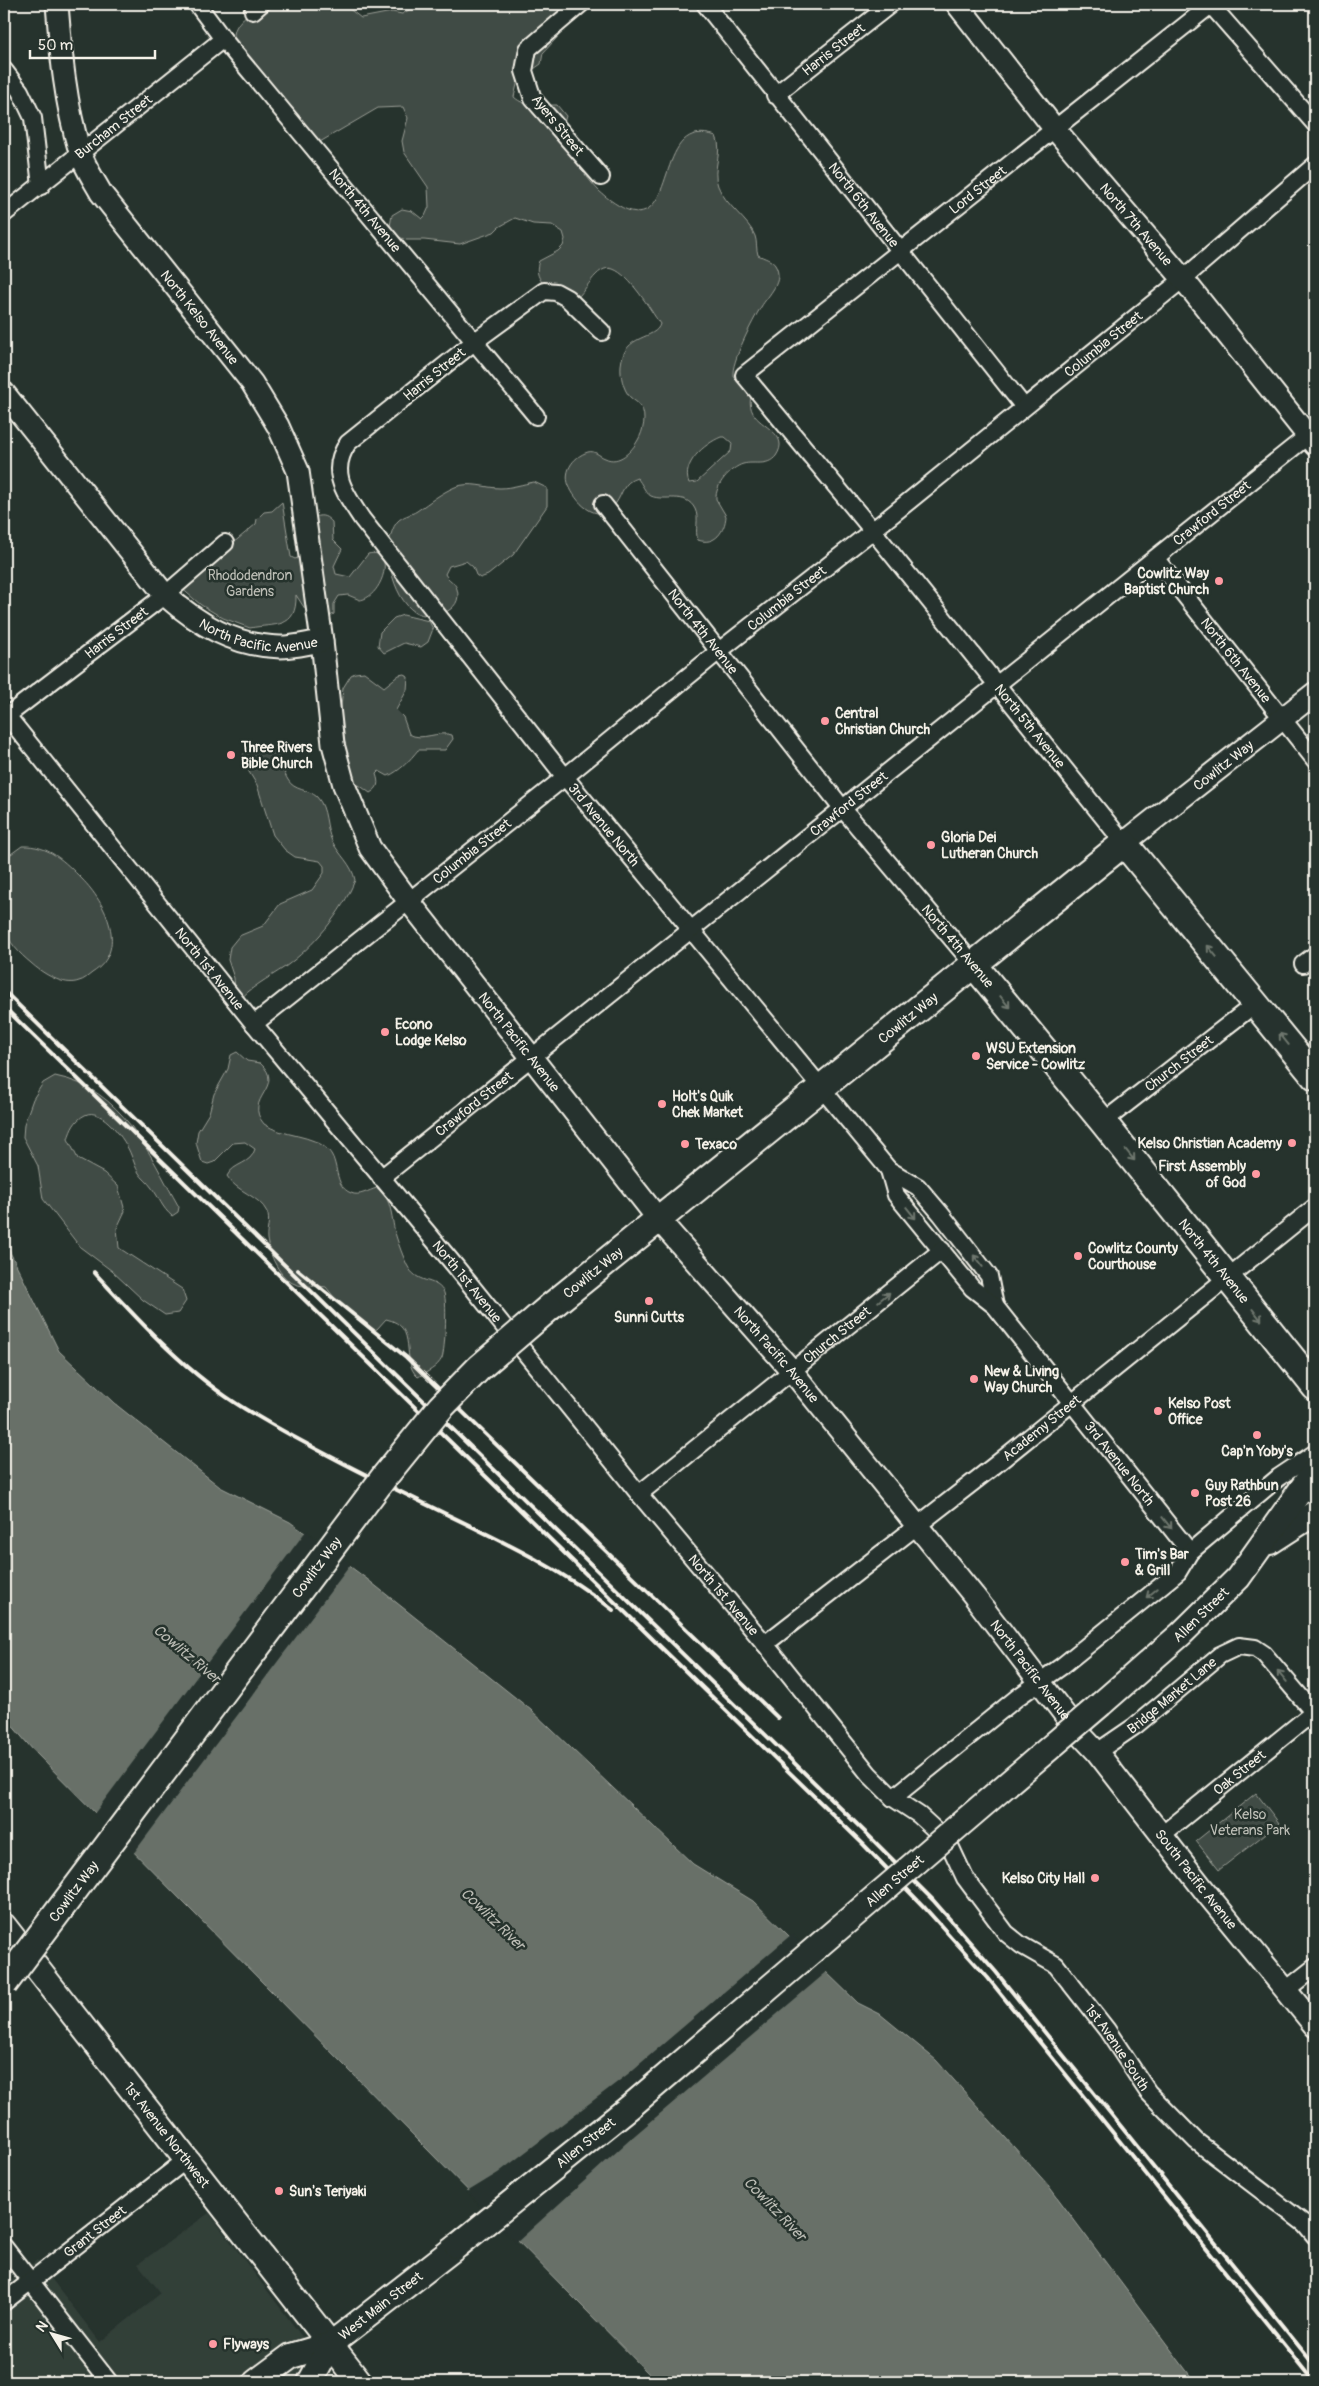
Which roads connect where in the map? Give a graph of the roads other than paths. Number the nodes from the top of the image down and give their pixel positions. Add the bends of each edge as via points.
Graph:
1 (57, 4) edge
2 (197, 4) edge
3 (581, 4) edge
4 (705, 4) edge
5 (891, 4) edge
6 (957, 4) edge
7 (1211, 4) edge
8 (223, 39) junction
9 (4, 70) edge
10 (775, 95) junction
11 (1315, 124) edge
12 (1054, 128) junction
13 (80, 154) junction
14 (1315, 166) edge
15 (601, 177) dead end
16 (41, 186) junction
17 (4, 214) edge
18 (901, 250) junction
19 (1183, 279) junction
20 (602, 332) dead end
21 (474, 342) junction
22 (744, 375) joint
23 (4, 393) edge
24 (1024, 407) junction
25 (536, 416) dead end
26 (1313, 437) edge
27 (338, 467) joint
28 (603, 504) dead end
29 (872, 531) junction
30 (225, 543) dead end
31 (1156, 559) junction
32 (165, 595) junction
33 (322, 641) junction
34 (719, 651) junction
35 (997, 685) junction
36 (1315, 693) edge
37 (5, 715) edge
38 (1282, 718) junction
39 (1315, 760) edge
40 (565, 777) junction
41 (843, 809) junction
42 (1124, 843) junction
43 (408, 900) junction
44 (691, 931) junction
45 (974, 964) junction
46 (1255, 1004) junction
47 (254, 1024) junction
48 (533, 1058) junction
49 (1315, 1077) edge
50 (820, 1089) junction
51 (1103, 1122) junction
52 (889, 1170) junction
53 (381, 1178) junction
54 (1315, 1207) edge
55 (659, 1220) junction
56 (942, 1250) junction
57 (1227, 1276) junction
58 (995, 1306) junction
59 (792, 1371) junction
60 (1315, 1387) edge
61 (1071, 1403) junction
62 (1315, 1453) edge
63 (1315, 1470) edge
64 (639, 1494) junction
65 (1315, 1513) edge
66 (916, 1526) junction
67 (1260, 1549) junction
68 (1190, 1552) junction
69 (765, 1644) junction
70 (1040, 1681) junction
71 (1315, 1712) edge
72 (1078, 1732) joint
73 (1097, 1752) junction
74 (893, 1798) junction
75 (1163, 1834) junction
76 (944, 1838) joint
77 (4, 1926) edge
78 (1315, 1967) edge
79 (4, 1984) edge
80 (1286, 1990) junction
81 (1315, 2026) edge
82 (186, 2160) junction
83 (1312, 2225) edge
84 (4, 2247) edge
85 (449, 2253) joint
86 (30, 2282) junction
87 (4, 2302) edge
88 (331, 2344) junction
89 (109, 2382) edge
90 (256, 2382) edge
91 (310, 2382) edge
92 (360, 2382) edge

1 - 13 street, North Kelso Avenue via 64,85
2 - 8 street, North 4th Avenue
3 - 15 street, Ayers Street via 528,49 524,71 533,99
4 - 10 street, North 6th Avenue
5 - 10 street, Harris Street
6 - 12 street, North 7th Avenue
7 - 11 street
7 - 12 street, Lord Street
8 - 13 street, Burcham Street
8 - 21 street, North 4th Avenue
9 - 16 street via 20,91 33,118
10 - 18 street, North 6th Avenue
12 - 18 street, Lord Street
12 - 19 street, North 7th Avenue
13 - 16 street, Burcham Street
13 - 33 street, North Kelso Avenue via 100,193 252,383 278,426 298,471
14 - 19 street, Columbia Street
16 - 17 street, Burcham Street
18 - 22 street, Lord Street
18 - 24 street, North 6th Avenue
19 - 24 street, Columbia Street
19 - 26 street, North 7th Avenue
20 - 21 street, Harris Street via 567,298 556,292 544,291
21 - 25 street, North 4th Avenue
21 - 27 street, Harris Street via 348,443 340,455
22 - 29 street, North 5th Avenue
23 - 32 street, North Pacific Avenue
24 - 29 street, Columbia Street
26 - 31 street, Crawford Street
27 - 40 street, 3rd Avenue North via 341,483 362,519
28 - 34 street, North 4th Avenue
29 - 34 street, Columbia Street
29 - 35 street, North 5th Avenue
30 - 32 street, Harris Street
31 - 35 street, Crawford Street
31 - 38 street, North 6th Avenue
32 - 33 street, North Pacific Avenue via 189,616 215,632 244,642 281,647
32 - 37 street, Harris Street
33 - 43 street, North Pacific Avenue via 333,744 344,785 370,848
34 - 40 street, Columbia Street
34 - 41 street, North 4th Avenue
35 - 41 street, Crawford Street
35 - 42 street, North 5th Avenue
36 - 38 street, Cowlitz Way
37 - 47 street, North 1st Avenue
38 - 39 street, North 6th Avenue
38 - 42 street, Cowlitz Way
40 - 43 street, Columbia Street
40 - 44 street, 3rd Avenue North
41 - 44 street, Crawford Street
41 - 45 street, North 4th Avenue
42 - 45 main road, Cowlitz Way
46 -> 42 main road, North 5th Avenue
43 - 47 street, Columbia Street
43 - 48 street, North Pacific Avenue
44 - 48 street, Crawford Street
44 - 50 street, 3rd Avenue North
45 - 50 main road, Cowlitz Way
45 -> 51 main road, North 4th Avenue
49 -> 46 main road, North 5th Avenue
46 - 51 street, Church Street
47 - 53 street, North 1st Avenue
48 - 53 street, Crawford Street
48 - 55 street, North Pacific Avenue
50 - 52 street, 3rd Avenue North
50 - 55 main road, Cowlitz Way
51 -> 57 main road, North 4th Avenue
52 -> 56 street, 3rd Avenue North via 896,1195
58 -> 52 street, 3rd Avenue North via 989,1276 941,1214 918,1187
53 - 64 street, North 1st Avenue
54 - 57 street, Academy Street
55 - 59 street, North Pacific Avenue
55 - 79 main road, Cowlitz Way, bridge via 550,1307 479,1368 441,1407 385,1476
56 - 58 street, 3rd Avenue North via 972,1288
59 -> 56 street, Church Street
57 -> 60 main road, North 4th Avenue
57 - 61 street, Academy Street
58 - 61 street, 3rd Avenue North
59 - 64 street, Church Street
59 - 66 street, North Pacific Avenue
61 - 66 street, Academy Street
61 -> 68 street, 3rd Avenue North
62 - 68 street via 1280,1476
63 - 67 main road, Allen Street
64 - 69 street, North 1st Avenue
65 - 67 main road
66 - 69 street, Academy Street
66 - 70 street, North Pacific Avenue
67 - 85 main road, Allen Street, bridge via 1211,1606 1101,1704 631,2106
68 -> 70 street via 1178,1572
69 - 74 street, North 1st Avenue via 869,1774
70 - 72 street, North Pacific Avenue
70 - 74 street
71 -> 73 street, Bridge Market Lane via 1264,1654 1247,1646 1232,1648 1135,1726
71 - 75 street, Oak Street
72 - 73 street, South Pacific Avenue
73 - 75 street, South Pacific Avenue
74 - 76 street, North 1st Avenue
75 - 80 street, South Pacific Avenue
76 - 83 street, 1st Avenue South via 965,1878 1006,1933 1056,1966 1107,2030 1148,2092 1196,2141
77 - 82 main road, 1st Avenue Northwest
78 - 80 street
80 - 81 street, South Pacific Avenue
82 - 86 street, Grant Street
82 - 88 main road, 1st Avenue Northwest
84 - 86 street
85 - 88 main road, West Main Street
86 - 87 street, Grant Street
86 - 89 street
88 - 90 main road via 291,2356
88 - 91 main road, West Main Street
88 - 92 main road, 1st Avenue Northwest

